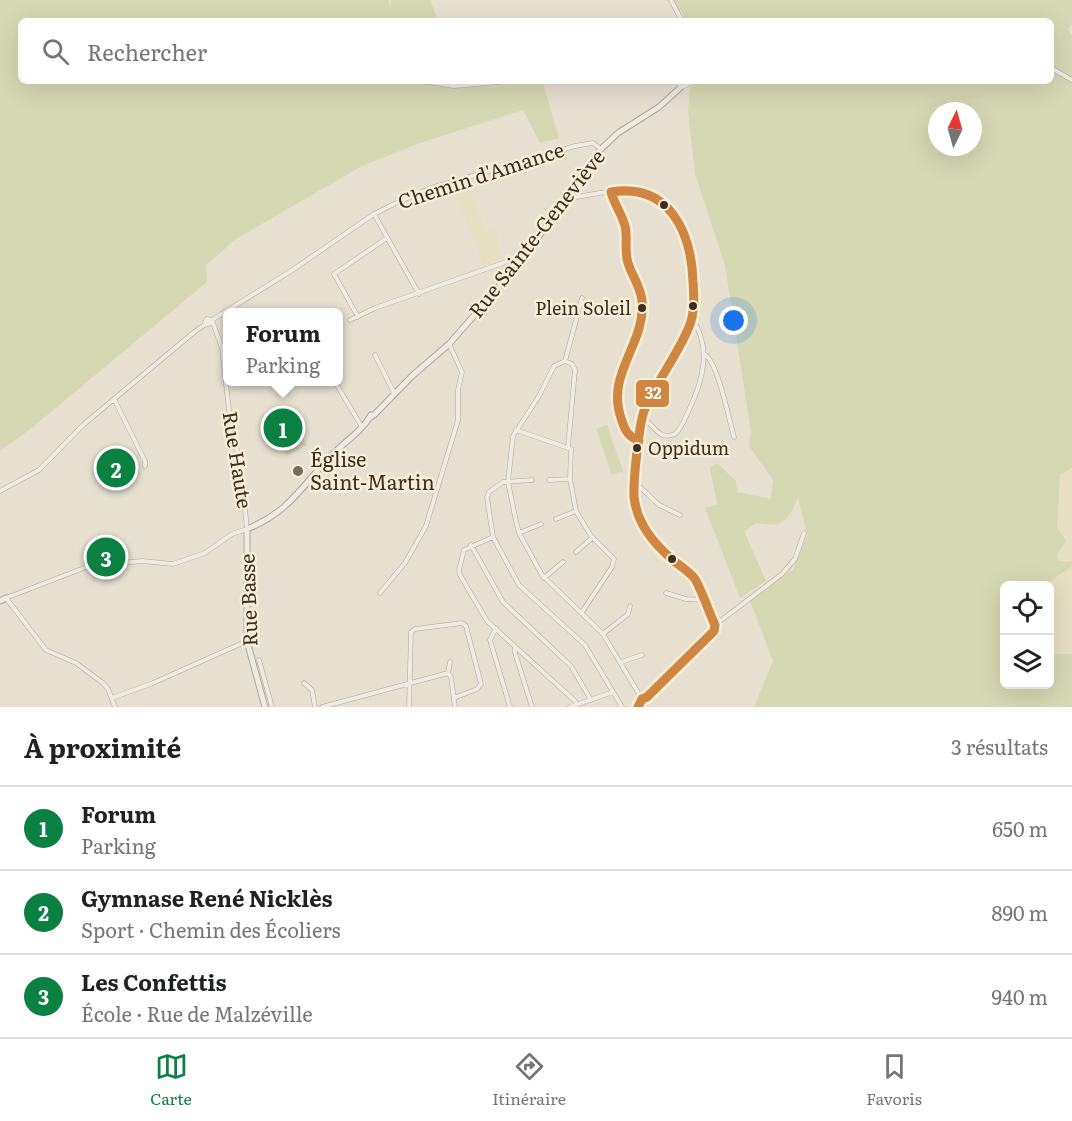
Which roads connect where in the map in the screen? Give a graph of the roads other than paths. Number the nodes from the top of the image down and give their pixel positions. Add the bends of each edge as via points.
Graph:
1 (671, 0) edge
2 (680, 18) edge
3 (1054, 70) edge
4 (1072, 80) edge
5 (441, 84) edge
6 (476, 84) edge
7 (679, 84) edge
8 (684, 84) edge
9 (681, 87) junction
10 (601, 149) junction
11 (611, 192) junction
12 (577, 198) dead end
13 (374, 214) junction
14 (387, 238) junction
15 (515, 265) junction
16 (419, 294) junction
17 (582, 298) dead end
18 (232, 308) edge
19 (223, 314) edge
20 (358, 317) junction
21 (692, 318) junction
22 (213, 320) junction
23 (350, 320) dead end
24 (449, 344) junction
25 (704, 354) junction
26 (375, 355) dead end
27 (223, 357) edge
28 (565, 361) junction
29 (226, 386) edge
30 (338, 386) edge
31 (394, 393) junction
32 (114, 399) junction
33 (642, 418) junction
34 (362, 427) junction
35 (516, 430) junction
36 (734, 436) dead end
37 (639, 441) junction
38 (568, 447) junction
39 (145, 466) dead end
40 (570, 479) junction
41 (532, 480) dead end
42 (549, 480) dead end
43 (507, 482) junction
44 (634, 484) junction
45 (0, 491) edge
46 (576, 511) junction
47 (681, 515) dead end
48 (556, 519) dead end
49 (541, 524) dead end
50 (247, 529) junction
51 (519, 532) junction
52 (804, 533) dead end
53 (494, 537) junction
54 (592, 538) junction
55 (471, 545) junction
56 (576, 552) dead end
57 (563, 562) dead end
58 (544, 578) junction
59 (380, 593) dead end
60 (666, 593) dead end
61 (3, 599) edge
62 (704, 600) junction
63 (630, 606) dead end
64 (582, 612) junction
65 (715, 625) junction
66 (496, 628) junction
67 (603, 634) junction
68 (247, 641) junction
69 (515, 647) junction
70 (642, 655) dead end
71 (259, 660) dead end
72 (450, 662) dead end
73 (621, 662) junction
74 (448, 673) junction
75 (304, 683) dead end
76 (409, 683) junction
77 (613, 692) junction
78 (112, 698) junction
79 (454, 698) junction
80 (642, 699) junction
81 (591, 700) junction
82 (573, 706) edge
83 (115, 707) edge
84 (266, 707) edge
85 (272, 707) edge
86 (315, 707) edge
87 (322, 707) edge
88 (409, 707) edge
89 (455, 707) edge
90 (510, 707) edge
91 (532, 707) edge
92 (622, 707) edge
93 (638, 707) edge

1 - 2 street
3 - 4 street
5 - 6 street
7 - 9 street
8 - 9 street
9 - 10 street, Rue Sainte-Geneviève
10 - 13 street, Chemin d'Amance via 592,143 558,151 426,190
10 - 15 street, Rue Sainte-Geneviève
11 - 12 street
11 - 21 street via 628,190 653,196 677,218 692,271
11 - 37 street via 612,202 626,226 626,257 642,299 638,330 616,389 621,421 630,436
13 - 14 street
13 - 18 street, Chemin d'Amance
14 - 16 street
14 - 20 street via 335,273
15 - 16 street via 503,263
15 - 24 street, Rue Sainte-Geneviève
16 - 20 street
17 - 28 street
19 - 22 street, Chemin d'Amance
20 - 23 street
21 - 25 street
21 - 33 street
22 - 27 street, Rue Haute
22 - 32 street, Chemin d'Amance via 207,319
24 - 31 street, Rue Sainte-Geneviève
24 - 59 street via 462,372 458,420 426,526 405,563
25 - 33 street via 699,387 677,432 662,435
25 - 36 street via 710,357 715,369
26 - 31 street
28 - 35 street via 554,366
28 - 38 street via 575,370
29 - 50 street, Rue Haute
30 - 34 street
31 - 34 street, Rue Sainte-Geneviève
32 - 39 street via 146,461
32 - 45 street, Chemin d'Amance via 39,470
33 - 37 street
34 - 50 street, Rue Sainte-Geneviève via 288,505
35 - 38 street
35 - 43 street
37 - 44 street
38 - 40 street via 572,452
40 - 42 street
40 - 46 street
41 - 43 street
43 - 51 street
43 - 53 street via 487,495
44 - 47 street via 659,505
44 - 62 street via 637,512 648,534 691,575
46 - 48 street
46 - 54 street
49 - 51 street
50 - 61 street via 230,535 205,553 173,564 142,561 88,566
50 - 68 street, Rue Basse
51 - 58 street
52 - 65 street via 795,559 783,574
53 - 55 street
53 - 77 street via 519,585 585,645
54 - 56 street
54 - 64 street via 615,562
55 - 66 street via 464,549 459,573 483,617
55 - 81 street via 503,602 572,666
57 - 58 street
58 - 64 street
60 - 62 street
61 - 78 street via 43,648 79,665 101,681
62 - 65 street
63 - 67 street via 628,614
64 - 67 street
65 - 80 street via 714,631
66 - 69 street
66 - 90 street via 490,640
67 - 73 street
68 - 78 street
68 - 84 street, Rue Basse
69 - 82 street via 574,701
69 - 91 street
70 - 73 street
71 - 85 street
72 - 74 street
73 - 80 street
74 - 76 street
74 - 79 street
75 - 86 street via 312,690
76 - 79 street via 412,631 462,623 481,685
76 - 87 street
76 - 88 street
77 - 81 street
77 - 92 street
78 - 83 street
79 - 89 street
80 - 93 street
81 - 82 street

